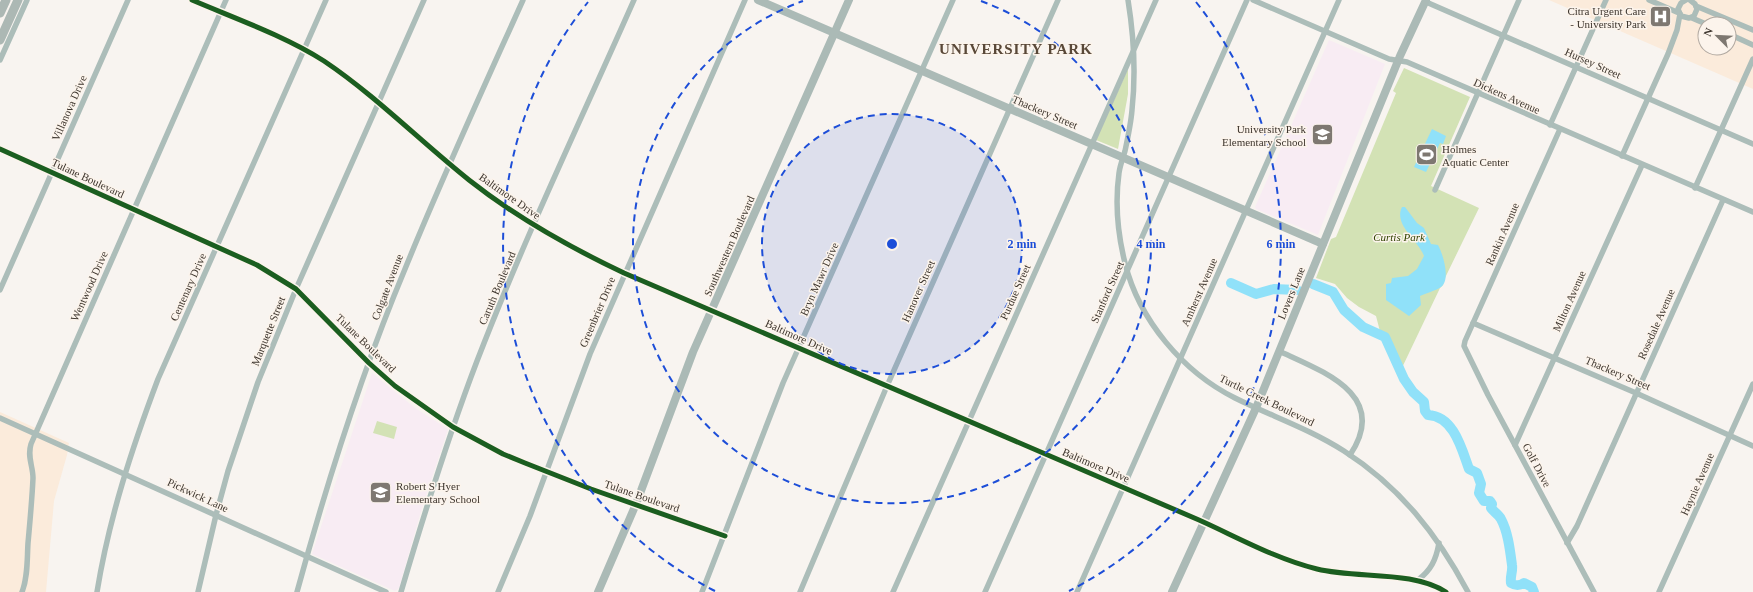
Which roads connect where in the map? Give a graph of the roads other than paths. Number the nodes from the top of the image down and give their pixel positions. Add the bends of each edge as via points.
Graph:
1 (6, 0) edge
2 (18, 0) edge
3 (27, 0) edge
4 (128, 0) edge
5 (192, 0) edge
6 (226, 0) edge
7 (326, 0) edge
8 (424, 0) edge
9 (523, 0) edge
10 (634, 0) edge
11 (745, 0) edge
12 (758, 0) edge
13 (849, 0) edge
14 (953, 0) edge
15 (1058, 0) edge
16 (1128, 0) edge
17 (1156, 0) edge
18 (1247, 0) edge
19 (1253, 0) edge
20 (1340, 0) edge
21 (1519, 0) edge
22 (1606, 0) edge
23 (1649, 0) edge
24 (1685, 0) edge
25 (1426, 1) edge
26 (1696, 3) edge
27 (0, 13) edge
28 (221, 13) junction
29 (1679, 13) junction
30 (1690, 18) junction
31 (1697, 21) edge
32 (1677, 30) junction
33 (1753, 30) edge
34 (1325, 32) junction
35 (835, 33) junction
36 (1503, 35) junction
37 (1737, 38) edge
38 (0, 40) edge
39 (1753, 45) edge
40 (1134, 49) junction
41 (304, 50) junction
42 (1753, 59) edge
43 (0, 60) edge
44 (1398, 61) junction
45 (1576, 67) junction
46 (921, 71) junction
47 (1478, 93) junction
48 (1648, 98) junction
49 (379, 102) junction
50 (1010, 110) junction
51 (1550, 125) junction
52 (1560, 129) junction
53 (1721, 130) junction
54 (1090, 144) junction
55 (1753, 144) edge
56 (0, 149) edge
57 (1622, 156) junction
58 (1123, 158) junction
59 (1642, 164) junction
60 (450, 165) junction
61 (52, 172) junction
62 (1169, 178) junction
63 (1695, 188) junction
64 (1435, 190) dead end
65 (1723, 200) junction
66 (134, 210) junction
67 (1246, 211) junction
68 (1753, 212) edge
69 (534, 226) junction
70 (1323, 244) junction
71 (216, 247) junction
72 (1127, 270) junction
73 (624, 273) junction
74 (296, 289) junction
75 (0, 290) edge
76 (712, 310) junction
77 (1473, 323) junction
78 (1464, 346) joint
79 (799, 348) junction
80 (1279, 351) junction
81 (1181, 358) junction
82 (1555, 358) junction
83 (369, 362) junction
84 (1753, 384) edge
85 (887, 386) junction
86 (1636, 393) junction
87 (1256, 408) junction
88 (0, 418) edge
89 (970, 422) junction
90 (453, 427) junction
91 (35, 434) junction
92 (1730, 435) junction
93 (1515, 445) junction
94 (1753, 446) edge
95 (1046, 455) junction
96 (1350, 455) junction
97 (546, 472) junction
98 (125, 474) junction
99 (1124, 488) junction
100 (636, 504) junction
101 (216, 515) junction
102 (1203, 522) junction
103 (725, 536) junction
104 (1567, 542) junction
105 (1439, 543) junction
106 (307, 556) junction
107 (1418, 580) junction
108 (22, 592) edge
109 (97, 592) edge
110 (198, 592) edge
111 (297, 592) edge
112 (386, 592) edge
113 (401, 592) edge
114 (498, 592) edge
115 (598, 592) edge
116 (702, 592) edge
117 (800, 592) edge
118 (893, 592) edge
119 (985, 592) edge
120 (1077, 592) edge
121 (1172, 592) edge
122 (1446, 592) edge
123 (1468, 592) edge
124 (1594, 592) edge
125 (1659, 592) edge

1 - 27 main road
2 - 38 main road
3 - 43 street
4 - 61 street, Villanova Drive
5 - 28 street, Baltimore Drive
6 - 28 street, Wentwood Drive
7 - 41 street, Centenary Drive
8 - 49 street, Marquette Street
9 - 60 street, Colgate Avenue
10 - 69 street, Caruth Boulevard
11 - 73 street, Greenbrier Drive
12 - 35 street, Thackery Street
13 - 35 street, Southwestern Boulevard
14 - 46 street, Bryn Mawr Drive
15 - 50 street, Hanover Street
16 - 40 street, Turtle Creek Boulevard
17 - 40 street, Purdue Street
18 - 62 street, Stanford Street
19 - 34 street, Dickens Avenue
20 - 34 street, Amherst Avenue
21 - 36 street
22 - 45 street
23 - 29 street
24 - 26 street
24 - 29 street via 1679,6
25 - 36 street, Hursey Street
25 - 44 street, Lovers Lane
26 - 30 street via 1696,13
26 - 33 street
28 - 41 street, Baltimore Drive
28 - 66 street, Wentwood Drive
29 - 30 street via 1684,18
29 - 32 street
30 - 31 street
30 - 32 street
32 - 48 street
34 - 44 street, Dickens Avenue
34 - 67 street, Amherst Avenue
35 - 46 street, Thackery Street
35 - 76 street, Southwestern Boulevard
36 - 45 street, Hursey Street
36 - 47 street
37 - 39 street
40 - 54 street, Purdue Street
40 - 58 street, Turtle Creek Boulevard via 1132,109
41 - 49 street, Baltimore Drive
41 - 71 street, Centenary Drive
42 - 53 street
44 - 47 street, Dickens Avenue via 1407,62
44 - 70 street, Lovers Lane
45 - 48 street, Hursey Street
45 - 51 street
46 - 50 street, Thackery Street
46 - 79 street, Bryn Mawr Drive
47 - 51 street, Dickens Avenue
47 - 64 street
48 - 53 street, Hursey Street
48 - 57 street
49 - 60 street, Baltimore Drive
49 - 74 street, Marquette Street
50 - 54 street, Thackery Street
50 - 85 street, Hanover Street
51 - 52 street, Dickens Avenue
52 - 57 street, Dickens Avenue
52 - 77 street, Rankin Avenue
53 - 55 street, Hursey Street
53 - 63 street
54 - 58 street, Thackery Street
54 - 89 street, Purdue Street
56 - 61 street, Tulane Boulevard
57 - 59 street, Dickens Avenue
58 - 62 street, Thackery Street
58 - 72 street, Turtle Creek Boulevard via 1118,186 1118,212
59 - 63 street, Dickens Avenue
59 - 82 street, Milton Avenue
60 - 69 street, Baltimore Drive
60 - 83 street, Colgate Avenue via 405,269
61 - 66 street, Tulane Boulevard
61 - 75 street, Villanova Drive
62 - 67 street, Thackery Street
62 - 72 street, Stanford Street
63 - 65 street, Dickens Avenue
65 - 68 street, Dickens Avenue
65 - 86 street, Rosedale Avenue
66 - 71 street, Tulane Boulevard
66 - 91 street, Wentwood Drive
67 - 70 street, Thackery Street
67 - 81 street, Amherst Avenue
69 - 73 street, Baltimore Drive
69 - 90 street, Caruth Boulevard via 483,346
70 - 80 street, Lovers Lane
71 - 74 street, Tulane Boulevard via 257,266
71 - 98 street, Centenary Drive via 158,379
72 - 81 street, Turtle Creek Boulevard via 1151,321
72 - 95 street, Stanford Street
73 - 76 street, Baltimore Drive
73 - 97 street, Greenbrier Drive
74 - 83 street, Tulane Boulevard
74 - 101 street, Marquette Street via 251,403
76 - 79 street, Baltimore Drive
76 - 100 street, Southwestern Boulevard
77 - 78 street, Rankin Avenue
77 - 82 street, Thackery Street
78 - 93 street, Golf Drive
79 - 85 street, Baltimore Drive
79 - 103 street, Bryn Mawr Drive via 764,430
80 - 87 street, Lovers Lane
80 - 96 street via 1326,374 1358,400 1363,427 1358,444
81 - 87 street, Turtle Creek Boulevard via 1214,386
81 - 99 street, Amherst Avenue
82 - 86 street, Thackery Street
82 - 93 street, Milton Avenue
83 - 90 street, Tulane Boulevard via 395,386
83 - 106 street, Colgate Avenue via 336,457
84 - 92 street, Haynie Avenue
85 - 89 street, Baltimore Drive
85 - 117 street, Hanover Street
86 - 92 street, Thackery Street
86 - 104 street, Rosedale Avenue via 1580,519
87 - 96 street, Turtle Creek Boulevard via 1308,430
87 - 102 street, Lovers Lane
88 - 91 street, Pickwick Lane
89 - 95 street, Baltimore Drive
89 - 118 street, Purdue Street
90 - 97 street, Tulane Boulevard via 503,454
90 - 113 street, Caruth Boulevard
91 - 98 street, Pickwick Lane
91 - 108 street, Wentwood Drive via 29,451 33,476
92 - 94 street, Thackery Street
92 - 125 street, Haynie Avenue
93 - 104 street, Golf Drive
95 - 99 street, Baltimore Drive
95 - 119 street, Stanford Street
96 - 105 street, Turtle Creek Boulevard via 1402,498
97 - 100 street, Tulane Boulevard
97 - 114 street, Greenbrier Drive
98 - 101 street, Pickwick Lane
98 - 109 street, Centenary Drive via 107,540
99 - 102 street, Baltimore Drive
99 - 120 street, Amherst Avenue
100 - 103 street, Tulane Boulevard
100 - 115 street, Southwestern Boulevard
101 - 106 street, Pickwick Lane
101 - 110 street, Marquette Street
102 - 107 street, Baltimore Drive via 1281,557 1317,569
102 - 121 street, Lovers Lane
103 - 116 street, Bryn Mawr Drive
104 - 124 street, Golf Drive
105 - 107 street via 1433,565
105 - 123 street, Turtle Creek Boulevard
106 - 111 street, Colgate Avenue
106 - 112 street, Pickwick Lane
107 - 122 street, Baltimore Drive

